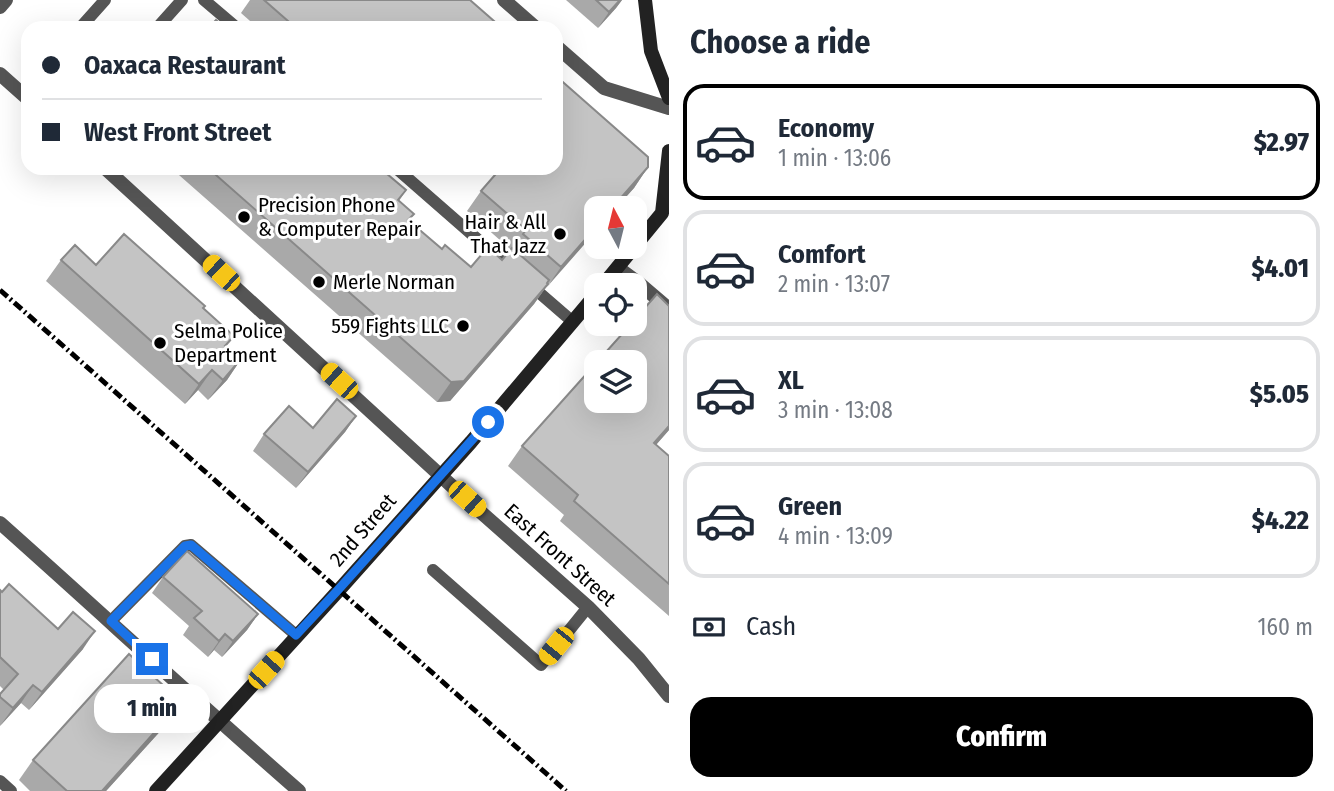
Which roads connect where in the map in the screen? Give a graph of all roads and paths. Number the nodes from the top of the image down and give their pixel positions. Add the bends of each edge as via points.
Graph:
1 (6, 0) edge
2 (105, 0) edge
3 (182, 0) edge
4 (204, 0) edge
5 (504, 0) edge
6 (645, 0) edge
7 (0, 7) edge
8 (86, 21) edge
9 (163, 21) edge
10 (229, 21) edge
11 (528, 21) edge
12 (563, 52) edge
13 (0, 74) edge
14 (21, 89) edge
15 (669, 98) edge
16 (669, 108) edge
17 (669, 150) edge
18 (113, 175) edge
19 (404, 175) edge
20 (618, 268) junction
21 (614, 273) edge
22 (584, 309) edge
23 (669, 309) edge
24 (573, 322) junction
25 (441, 475) junction
26 (0, 523) edge
27 (433, 570) dead end
28 (587, 607) junction
29 (111, 621) junction
30 (296, 635) junction
31 (669, 696) edge
32 (220, 722) junction
33 (0, 782) edge
34 (10, 791) edge
35 (156, 791) edge
36 (299, 791) edge

1 - 7 street
2 - 8 lane
3 - 9 lane
4 - 10 lane
5 - 11 street
6 - 15 main road via 651,51
12 - 16 street via 604,88
13 - 14 street
17 - 20 main road via 663,213
18 - 25 street, East Front Street
19 - 24 lane
20 - 21 main road
20 - 23 street
22 - 24 main road, 2nd Street
24 - 25 main road, 2nd Street
25 - 28 street, East Front Street
25 - 30 main road, 2nd Street
26 - 29 street
27 - 28 lane via 541,665
28 - 31 street, East Front Street
29 - 30 lane via 191,545
29 - 32 street
30 - 32 main road, 2nd Street
32 - 35 main road, 2nd Street
32 - 36 street
33 - 34 lane

